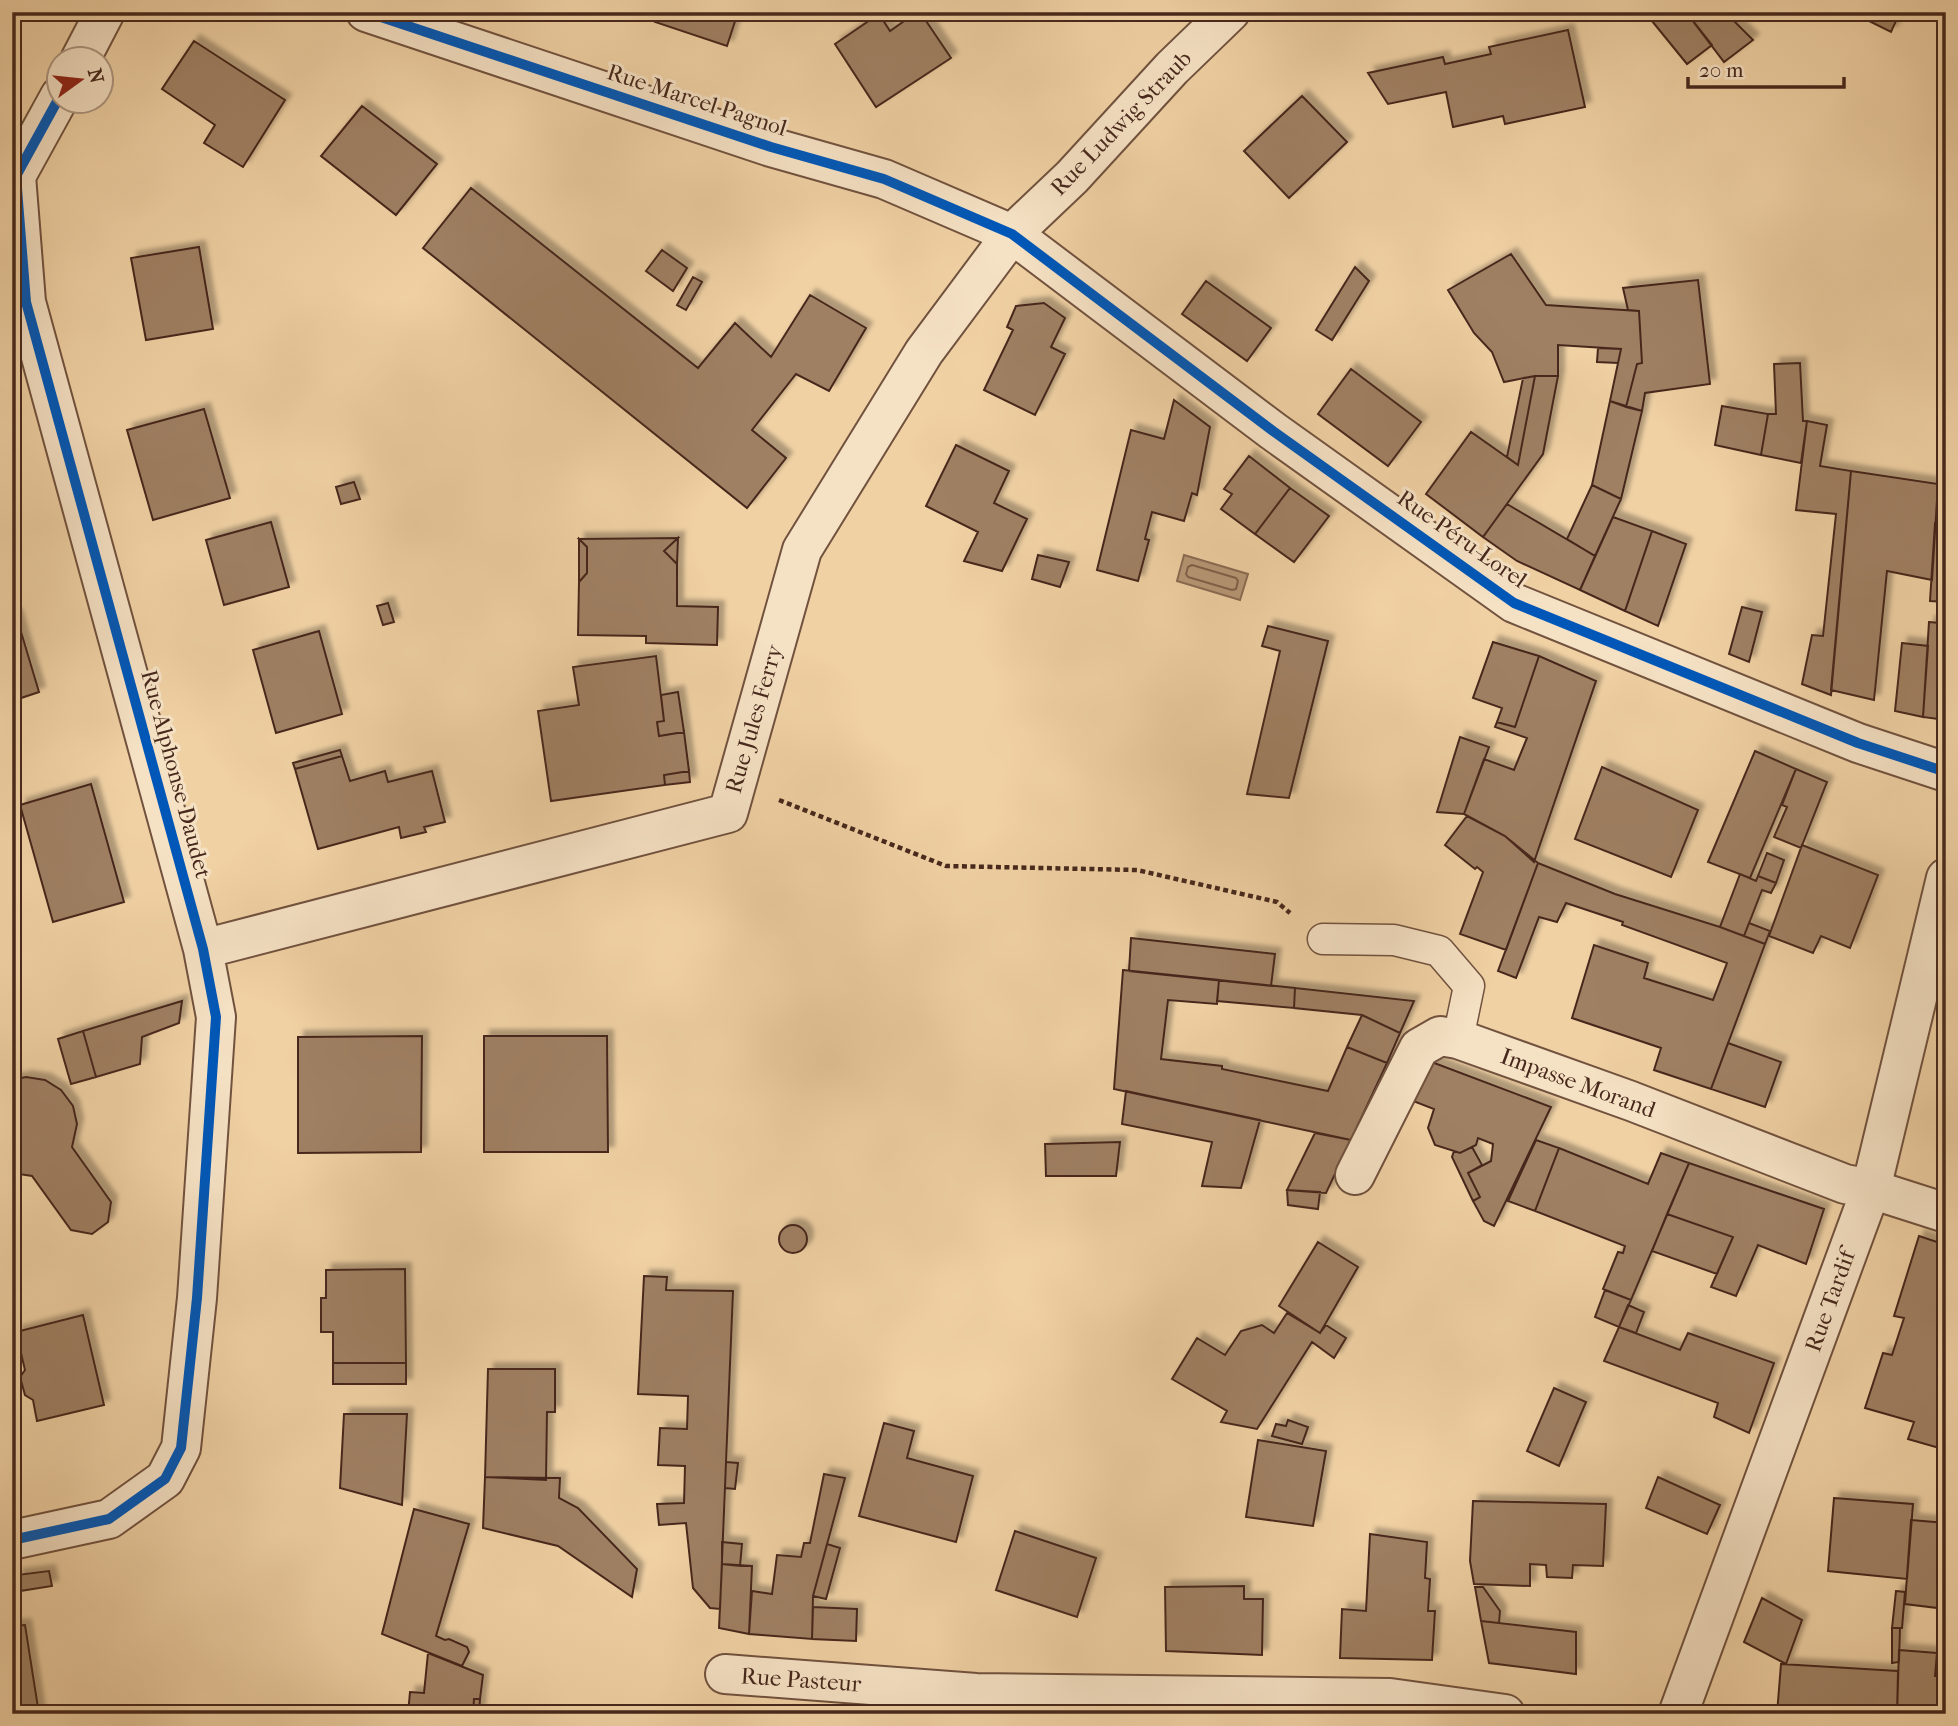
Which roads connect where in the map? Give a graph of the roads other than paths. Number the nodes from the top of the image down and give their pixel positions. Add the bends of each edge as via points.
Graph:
1 (105, 12) edge
2 (366, 12) edge
3 (1230, 12) edge
4 (87, 46) edge
5 (49, 116) edge
6 (1012, 234) junction
7 (1946, 772) edge
8 (1946, 878) edge
9 (1323, 939) road end
10 (203, 948) junction
11 (1458, 1039) junction
12 (1355, 1175) dead end
13 (1871, 1189) junction
14 (1946, 1213) edge
15 (12, 1540) edge
16 (725, 1674) dead end
17 (1505, 1714) edge
18 (1678, 1714) edge

1 - 4 street
2 - 6 street, Rue Marcel Pagnol via 762,144 884,178
3 - 6 street, Rue Ludwig Straub
5 - 10 street, Rue Alphonse Daudet via 16,176 26,302
6 - 7 street, Rue Péru-Lorel via 1273,431 1514,603 1858,743
6 - 10 street, Rue Jules Ferry via 924,352 802,550 728,813
8 - 13 street, Rue Tardif
9 - 11 lane via 1394,940 1439,951 1469,986
10 - 15 street, Rue Alphonse Daudet via 216,1017 197,1298 181,1448 165,1479 109,1519
11 - 12 street, Impasse Morand via 1440,1036 1419,1048
11 - 13 street, Impasse Morand via 1844,1184
13 - 14 street, Impasse Morand
13 - 18 street, Rue Tardif
16 - 17 street, Rue Pasteur via 976,1693 1390,1698

